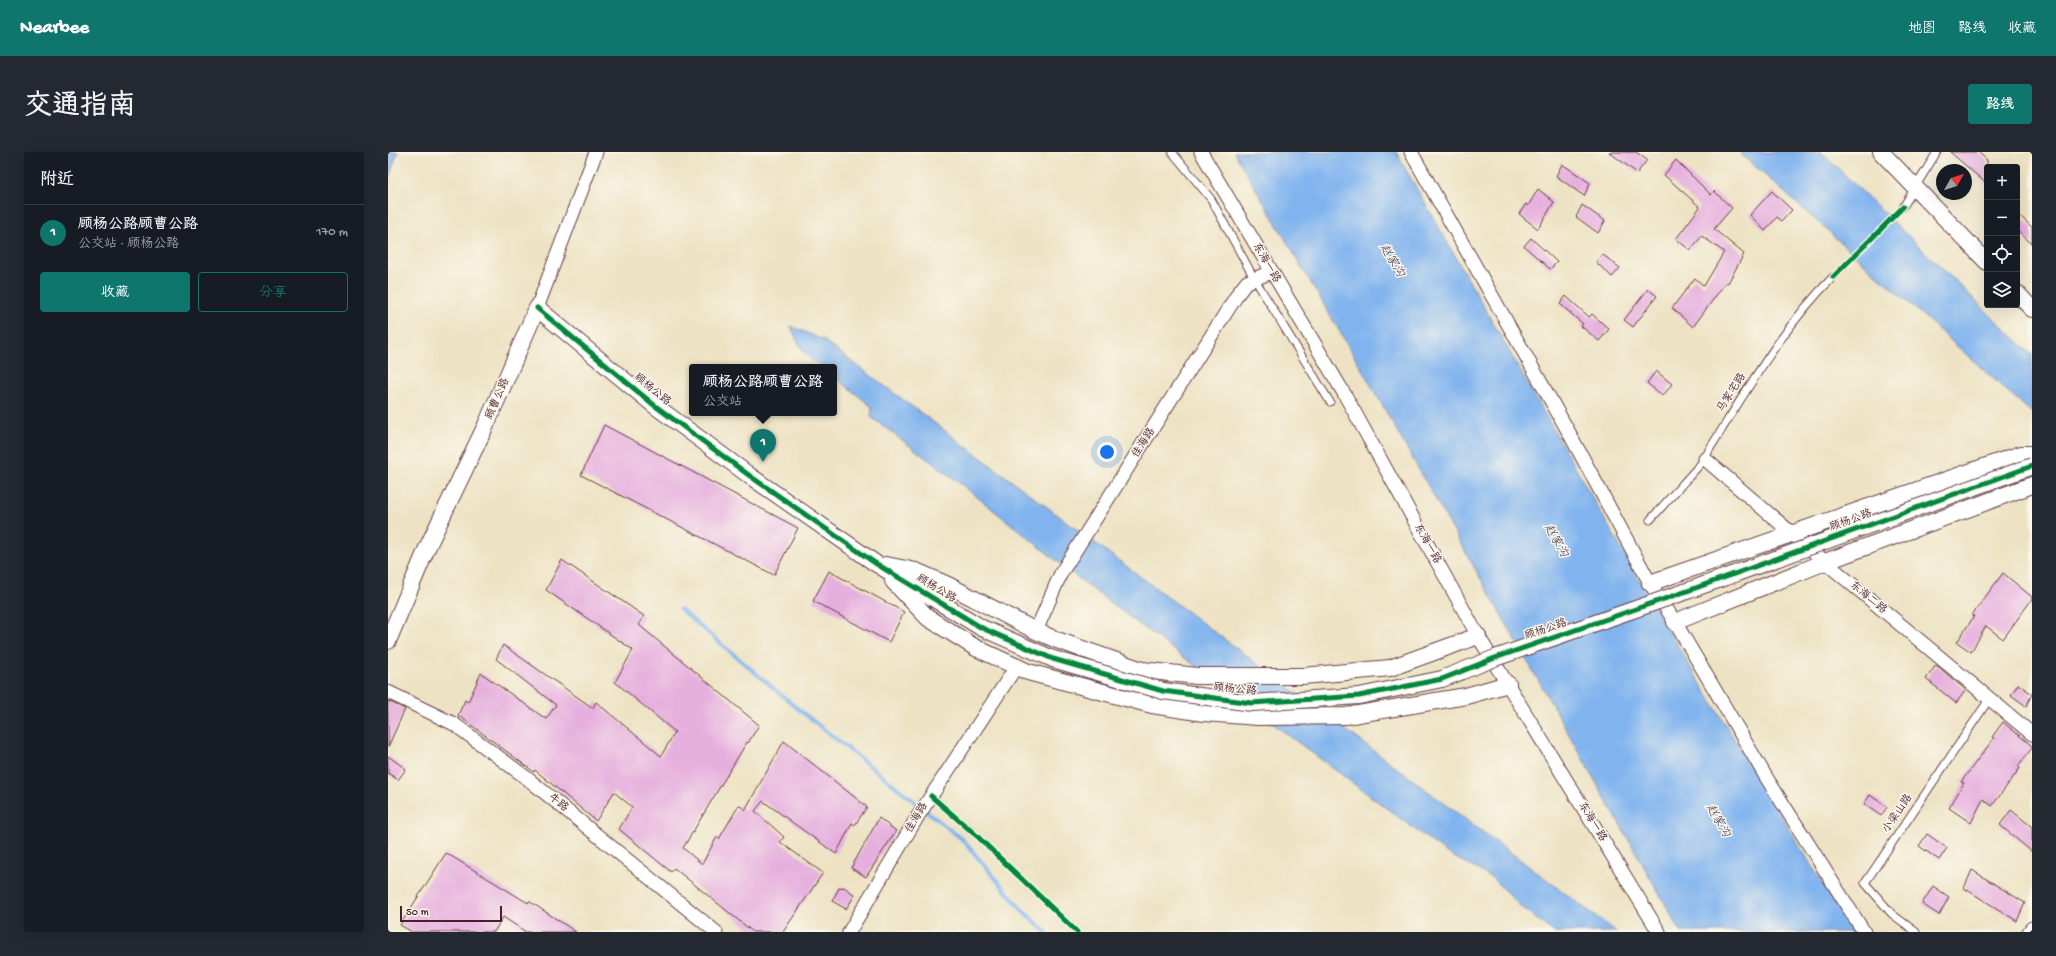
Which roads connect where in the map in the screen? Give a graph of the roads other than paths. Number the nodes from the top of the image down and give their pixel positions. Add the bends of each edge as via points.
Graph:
1 (596, 152) edge
2 (1172, 152) edge
3 (1201, 152) edge
4 (1411, 152) edge
5 (1881, 152) edge
6 (1937, 152) edge
7 (1914, 187) junction
8 (1903, 207) dead end
9 (1984, 259) edge
10 (1271, 272) junction
11 (1833, 277) dead end
12 (1254, 278) junction
13 (2020, 296) edge
14 (537, 308) junction
15 (2032, 309) edge
16 (1330, 402) dead end
17 (2032, 454) edge
18 (1705, 459) junction
19 (2032, 466) edge
20 (2032, 485) edge
21 (1650, 520) dead end
22 (1792, 533) junction
23 (1825, 562) junction
24 (875, 563) junction
25 (1650, 583) junction
26 (1675, 622) junction
27 (1036, 631) junction
28 (1478, 636) junction
29 (388, 641) edge
30 (1016, 666) junction
31 (1508, 684) junction
32 (388, 692) edge
33 (1990, 698) junction
34 (2032, 734) edge
35 (2032, 928) edge
36 (716, 932) edge
37 (849, 932) edge
38 (1659, 932) edge
39 (1864, 932) edge
40 (1916, 932) edge
41 (2029, 932) edge

1 - 14 street, 顾曹公路
2 - 12 lane via 1211,199
3 - 10 street, 东海一路
4 - 25 street via 1567,429
5 - 7 street
6 - 7 lane
7 - 8 lane
7 - 9 street
10 - 12 street, 佳海路
10 - 28 street, 东海一路 via 1345,395
11 - 18 lane, 马家宅路 via 1808,302 1782,337 1708,450
12 - 16 lane
12 - 27 street, 佳海路 via 1239,292 1061,573
13 - 15 street
14 - 24 street, 顾杨公路 via 654,405
14 - 29 street, 顾曹公路 via 486,425 427,548
17 - 22 street via 2021,454
18 - 21 lane, 马家宅路
18 - 22 street, 东海二路
19 - 24 street, 顾杨公路, bridge via 1442,679 1359,696 1252,703 1163,692 1053,659 982,628
20 - 23 street
22 - 23 street, 东海二路
22 - 25 street
23 - 26 street
23 - 33 street, 东海二路
24 - 27 street via 928,577
24 - 30 street via 928,618 976,648
25 - 26 street
26 - 39 street via 1766,777
27 - 28 street via 1142,670 1197,676 1303,676 1390,668
28 - 31 street, 东海一路
30 - 31 street via 1028,672 1152,705 1258,718 1346,716 1466,696
30 - 37 street, 佳海路 via 918,816
31 - 38 street, 东海一路
32 - 36 street, 牛路 via 454,724 528,779
33 - 34 street, 东海二路
33 - 40 lane, 小梁山路 via 1865,883 1892,914
35 - 41 street

